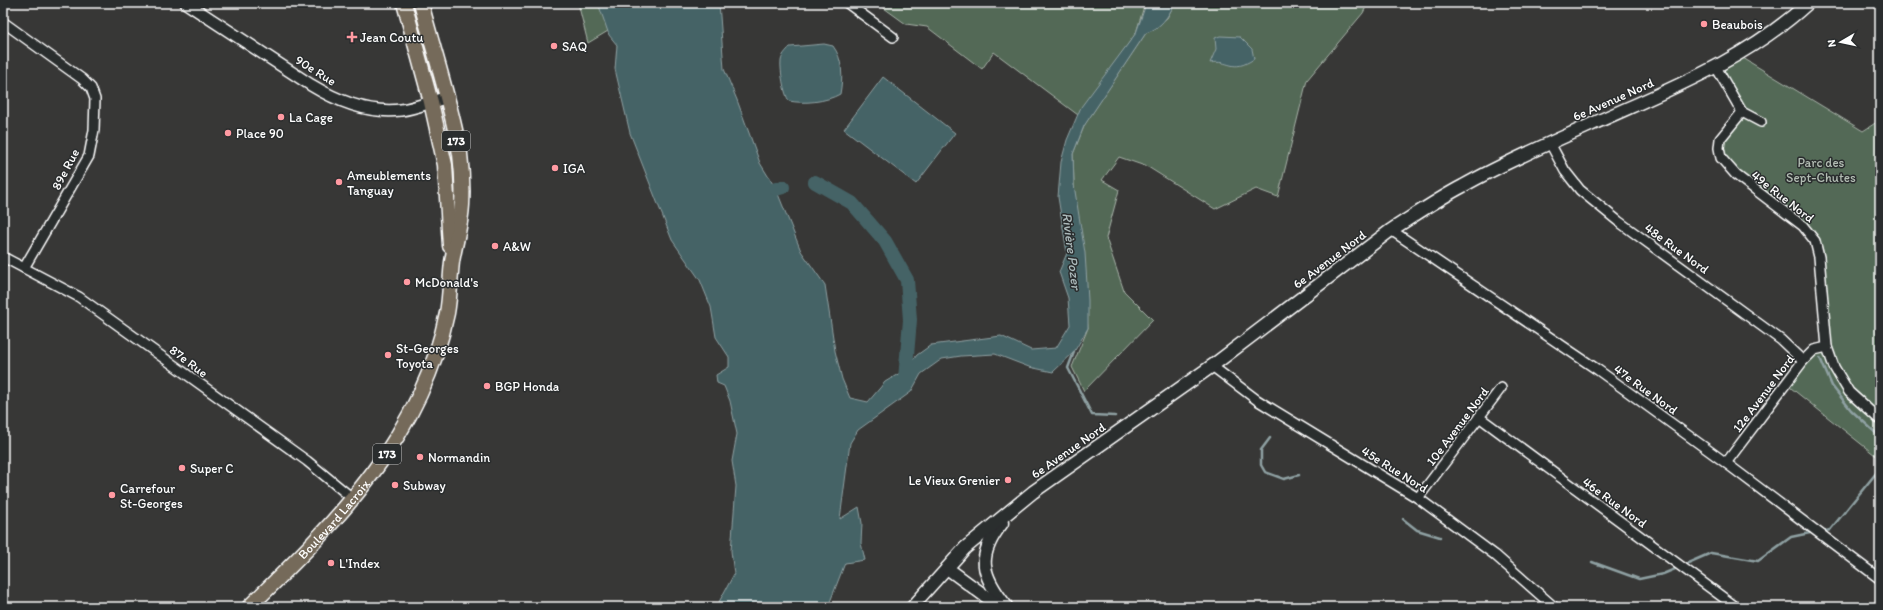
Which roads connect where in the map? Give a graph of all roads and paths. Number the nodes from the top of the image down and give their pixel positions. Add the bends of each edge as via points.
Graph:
1 (186, 3) edge
2 (404, 3) edge
3 (421, 3) edge
4 (847, 3) edge
5 (1808, 3) edge
6 (3, 22) edge
7 (893, 37) dead end
8 (1716, 67) junction
9 (446, 98) junction
10 (431, 102) junction
11 (1742, 112) junction
12 (1762, 122) dead end
13 (1550, 143) junction
14 (1391, 230) junction
15 (3, 257) edge
16 (452, 262) junction
17 (24, 268) junction
18 (1827, 347) junction
19 (1803, 361) junction
20 (1212, 366) junction
21 (1501, 388) dead end
22 (1479, 417) junction
23 (1880, 420) edge
24 (1726, 463) junction
25 (352, 498) junction
26 (1418, 498) junction
27 (1012, 509) junction
28 (945, 571) junction
29 (1880, 579) edge
30 (249, 607) edge
31 (912, 607) edge
32 (994, 607) edge
33 (1000, 607) edge
34 (1006, 607) edge
35 (1554, 607) edge
36 (1736, 607) edge

1 - 10 street, 90e Rue via 311,85 355,107 402,110
2 - 10 main road, Boulevard Lacroix / 173
3 - 9 main road, Boulevard Lacroix / 173
4 - 7 street
5 - 8 main road, 6e Avenue Nord via 1766,38
6 - 17 street, 89e Rue via 82,79 92,88 95,99 94,130 89,156
8 - 11 street
8 - 13 main road, 6e Avenue Nord
9 - 10 street, 90e Rue
9 - 16 main road, Boulevard Lacroix / 173 via 460,155 462,185 462,206
10 - 16 main road, Boulevard Lacroix / 173 via 445,165
11 - 12 street
11 - 18 street, 49e Rue Nord via 1720,139 1718,148 1721,158 1736,176 1804,226 1815,241 1819,257
13 - 14 main road, 6e Avenue Nord via 1463,186
13 - 19 street, 48e Rue Nord via 1565,171 1580,190 1618,221 1781,340
14 - 20 main road, 6e Avenue Nord
14 - 24 street, 47e Rue Nord via 1598,370
15 - 17 street, 87e Rue
16 - 25 main road, Boulevard Lacroix / 173 via 447,312 424,387 386,455
17 - 25 street, 87e Rue via 79,297 301,457
18 - 19 street, 12e Avenue Nord via 1814,350
18 - 23 street, 49e Rue Nord via 1834,367 1849,392
19 - 24 street, 12e Avenue Nord
20 - 26 street, 45e Rue Nord via 1257,400
20 - 27 main road, 6e Avenue Nord
21 - 22 street, 10e Avenue Nord
22 - 26 street, 10e Avenue Nord
22 - 36 street, 46e Rue Nord
24 - 29 street, 47e Rue Nord
25 - 30 main road, Boulevard Lacroix / 173 via 333,522
26 - 35 street, 45e Rue Nord via 1495,555
27 - 28 main road, 6e Avenue Nord via 965,548
27 - 34 main road via 995,532 985,558 988,582
28 - 31 street, 6e Avenue Nord
28 - 32 main road
28 - 33 main road

